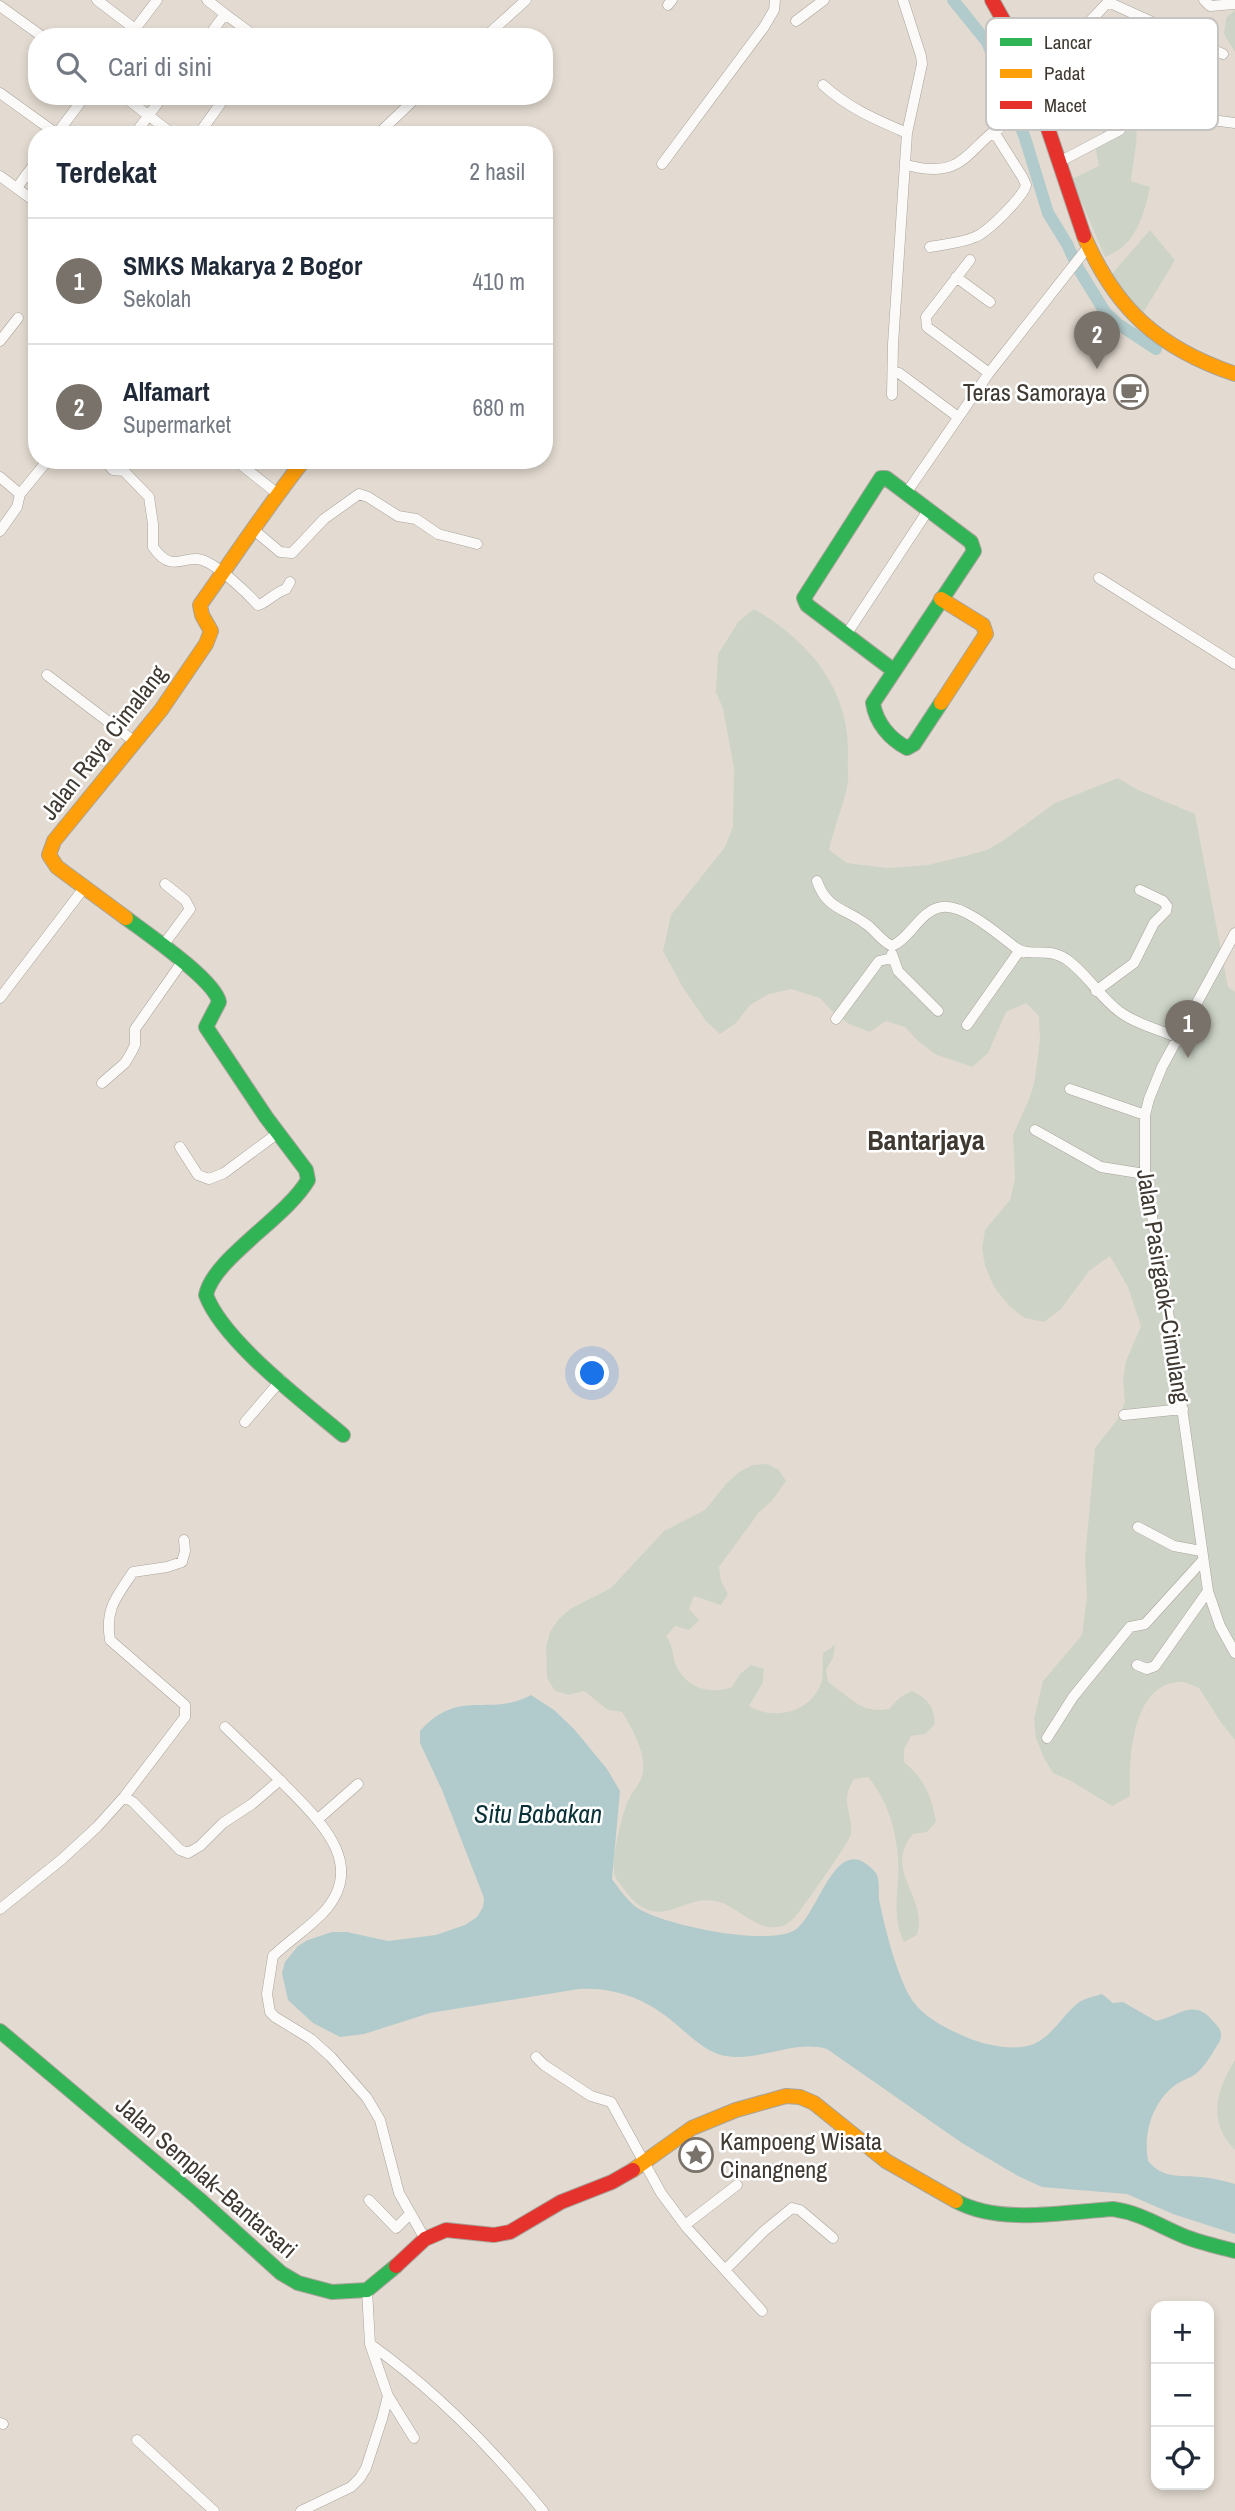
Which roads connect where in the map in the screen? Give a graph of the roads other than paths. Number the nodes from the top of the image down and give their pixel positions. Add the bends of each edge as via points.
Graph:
1 (97, 0) edge
2 (157, 0) edge
3 (207, 0) edge
4 (526, 0) edge
5 (775, 0) edge
6 (824, 0) edge
7 (902, 0) edge
8 (992, 0) edge
9 (1205, 0) edge
10 (1109, 1) edge
11 (1235, 4) edge
12 (0, 6) edge
13 (225, 13) junction
14 (1002, 18) edge
15 (1093, 18) edge
16 (1146, 18) edge
17 (796, 21) dead end
18 (31, 28) edge
19 (127, 28) edge
20 (136, 28) edge
21 (214, 28) edge
22 (244, 28) edge
23 (495, 28) edge
24 (1218, 52) edge
25 (1223, 54) dead end
26 (823, 85) dead end
27 (0, 93) edge
28 (78, 105) edge
29 (134, 105) edge
30 (157, 105) edge
31 (220, 105) edge
32 (409, 105) edge
33 (149, 116) junction
34 (46, 126) edge
35 (63, 126) edge
36 (141, 126) edge
37 (162, 126) edge
38 (204, 126) edge
39 (386, 126) edge
40 (997, 130) edge
41 (1048, 130) edge
42 (1120, 130) edge
43 (994, 132) junction
44 (907, 133) junction
45 (1059, 162) junction
46 (662, 164) dead end
47 (912, 166) dead end
48 (28, 172) edge
49 (26, 175) joint
50 (0, 176) edge
51 (17, 188) junction
52 (28, 196) edge
53 (930, 247) dead end
54 (1084, 252) junction
55 (970, 260) dead end
56 (956, 278) junction
57 (990, 302) dead end
58 (18, 318) dead end
59 (0, 341) edge
60 (899, 373) dead end
61 (989, 373) junction
62 (1235, 374) edge
63 (892, 395) dead end
64 (958, 417) junction
65 (41, 469) edge
66 (112, 469) edge
67 (246, 469) edge
68 (296, 469) edge
69 (0, 477) edge
70 (907, 492) junction
71 (20, 494) junction
72 (278, 494) junction
73 (929, 509) junction
74 (254, 530) junction
75 (0, 531) edge
76 (477, 544) dead end
77 (223, 575) junction
78 (1099, 578) dead end
79 (290, 582) dead end
80 (941, 599) junction
81 (846, 635) junction
82 (1235, 664) edge
83 (893, 670) junction
84 (47, 675) dead end
85 (135, 742) junction
86 (817, 881) dead end
87 (165, 884) dead end
88 (84, 888) junction
89 (1140, 890) dead end
90 (1235, 933) edge
91 (892, 946) junction
92 (162, 947) junction
93 (1020, 950) junction
94 (892, 958) junction
95 (183, 962) junction
96 (1096, 991) junction
97 (0, 998) edge
98 (938, 1011) dead end
99 (835, 1019) dead end
100 (967, 1025) dead end
101 (1179, 1038) junction
102 (102, 1083) dead end
103 (1070, 1089) dead end
104 (1146, 1115) junction
105 (1035, 1130) dead end
106 (278, 1133) junction
107 (180, 1147) dead end
108 (1145, 1174) junction
109 (281, 1380) junction
110 (1183, 1409) junction
111 (1124, 1415) dead end
112 (245, 1422) dead end
113 (343, 1435) dead end
114 (1138, 1527) dead end
115 (184, 1540) dead end
116 (1202, 1555) junction
117 (1208, 1591) junction
118 (1235, 1653) edge
119 (1137, 1665) dead end
120 (225, 1727) dead end
121 (1047, 1738) dead end
122 (280, 1780) junction
123 (358, 1784) dead end
124 (124, 1797) junction
125 (317, 1820) junction
126 (0, 1909) edge
127 (0, 2031) edge
128 (536, 2057) dead end
129 (645, 2162) junction
130 (737, 2185) dead end
131 (369, 2200) dead end
132 (410, 2214) junction
133 (685, 2225) junction
134 (833, 2238) dead end
135 (425, 2239) junction
136 (1235, 2250) edge
137 (725, 2270) junction
138 (367, 2290) junction
139 (762, 2311) dead end
140 (370, 2344) junction
141 (387, 2396) junction
142 (414, 2438) dead end
143 (137, 2440) dead end
144 (214, 2511) edge
145 (302, 2511) edge
146 (543, 2511) edge

1 - 19 street
2 - 20 street
3 - 13 street
4 - 23 street
5 - 46 street via 764,27
6 - 17 street
7 - 44 street via 922,64
8 - 14 street
9 - 11 street via 1210,6
10 - 15 street
10 - 16 street
12 - 18 street
13 - 21 street
13 - 22 street
24 - 25 street
26 - 44 street via 852,108
27 - 34 street
28 - 35 street
29 - 33 street
30 - 33 street
31 - 38 street
32 - 39 street
33 - 36 street
33 - 37 street
40 - 43 street
41 - 45 street
42 - 45 street
43 - 47 street via 973,153 947,168
43 - 53 street via 1026,188 976,237
44 - 63 street
45 - 54 street
48 - 49 street
49 - 51 street
50 - 51 street
51 - 52 street
54 - 61 street
54 - 62 street via 1145,326 1184,355
55 - 56 street
56 - 57 street
56 - 61 street via 925,322
58 - 59 street
60 - 64 street
61 - 64 street
64 - 70 street
65 - 71 street
66 - 77 street via 124,471 149,497 155,550 176,563 201,559
67 - 72 street
68 - 72 street, Jalan Raya Cimalang
69 - 71 street
70 - 73 street
70 - 81 street via 886,478 879,480 804,595 805,603
71 - 75 street via 17,507
72 - 74 street, Jalan Raya Cimalang
73 - 80 street via 975,548
73 - 81 street
74 - 76 street via 280,552 292,553 324,519 359,494 438,534
74 - 77 street, Jalan Raya Cimalang
77 - 79 street via 258,605
77 - 85 street, Jalan Raya Cimalang via 200,605 211,631 206,644
78 - 82 street
80 - 83 street
80 - 83 street via 983,625 986,634 907,748 891,736 872,707
81 - 83 street
84 - 85 street
85 - 88 street, Jalan Raya Cimalang via 51,846 53,864
86 - 91 street via 829,902
87 - 92 street via 190,909
88 - 92 street, Jalan Raya Cimalang
88 - 97 street
89 - 96 street via 1163,901 1166,911 1154,923 1134,963
90 - 101 street, Jalan Pasirgaok–Cimulang
91 - 93 street via 942,907 965,913
91 - 94 street
92 - 95 street, Jalan Raya Cimalang
93 - 96 street via 1059,955 1082,972
93 - 100 street
94 - 98 street via 898,971
94 - 99 street via 880,961
95 - 102 street via 135,1029 135,1045 125,1063
95 - 106 street, Jalan Raya Cimalang via 216,991 219,1005 206,1027
96 - 101 street via 1121,1013
101 - 104 street, Jalan Pasirgaok–Cimulang
103 - 104 street
104 - 108 street, Jalan Pasirgaok–Cimulang
105 - 108 street via 1101,1167
106 - 107 street via 209,1179 198,1175
106 - 109 street via 306,1170 306,1185 224,1265 206,1298 209,1308 245,1349
108 - 110 street, Jalan Pasirgaok–Cimulang
109 - 112 street
109 - 113 street
110 - 111 street
110 - 116 street, Jalan Pasirgaok–Cimulang
114 - 116 street
115 - 124 street via 182,1562 132,1572 107,1620 110,1640 187,1709 182,1723
116 - 117 street, Jalan Pasirgaok–Cimulang
116 - 121 street via 1145,1624 1130,1628 1073,1697
117 - 118 street, Jalan Pasirgaok–Cimulang
117 - 119 street via 1155,1666 1147,1670
120 - 122 street
122 - 124 street via 188,1853
122 - 125 street
123 - 125 street
124 - 126 street via 75,1847
125 - 132 street via 339,1851 341,1881 322,1914 273,1956 267,2005 275,2017 331,2057 375,2109 399,2193
127 - 138 street, Jalan Semplak–Bantarsari via 281,2273 332,2292
128 - 129 street via 591,2096 611,2102
129 - 133 street
129 - 135 street via 510,2232 446,2230
129 - 136 street via 672,2140 712,2119 786,2096 800,2097 886,2161 969,2208 1003,2215 1129,2211 1192,2239
130 - 133 street
131 - 132 street via 396,2228
132 - 135 street
133 - 137 street
134 - 137 street via 792,2208
135 - 138 street
137 - 139 street
138 - 140 street
140 - 141 street
140 - 146 street via 443,2402
141 - 142 street
141 - 145 street via 360,2478
143 - 144 street

